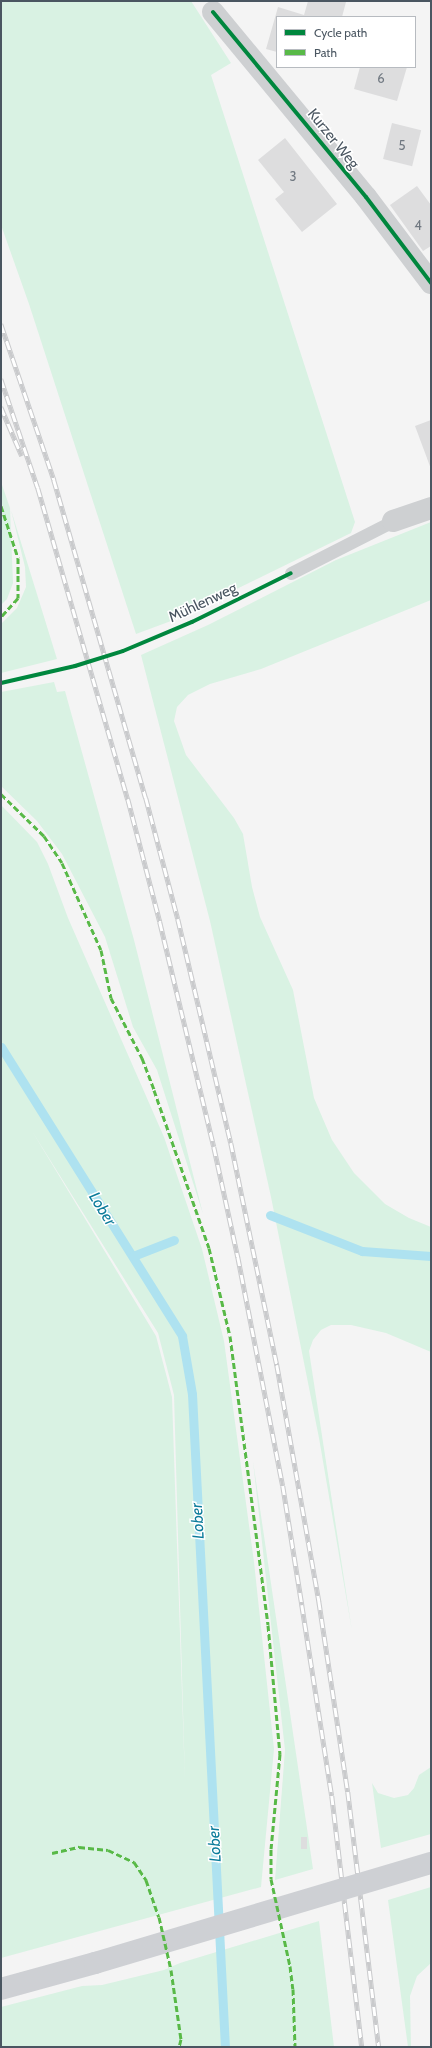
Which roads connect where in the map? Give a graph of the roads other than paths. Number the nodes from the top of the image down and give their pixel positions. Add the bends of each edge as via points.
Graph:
1 (213, 12) dead end
2 (431, 283) edge
3 (431, 508) edge
4 (394, 520) joint
5 (291, 573) dead end
6 (431, 1863) edge
7 (1, 1989) edge

1 - 2 street, Kurzer Weg via 366,197
3 - 4 street
4 - 5 lane
6 - 7 main road, bridge

